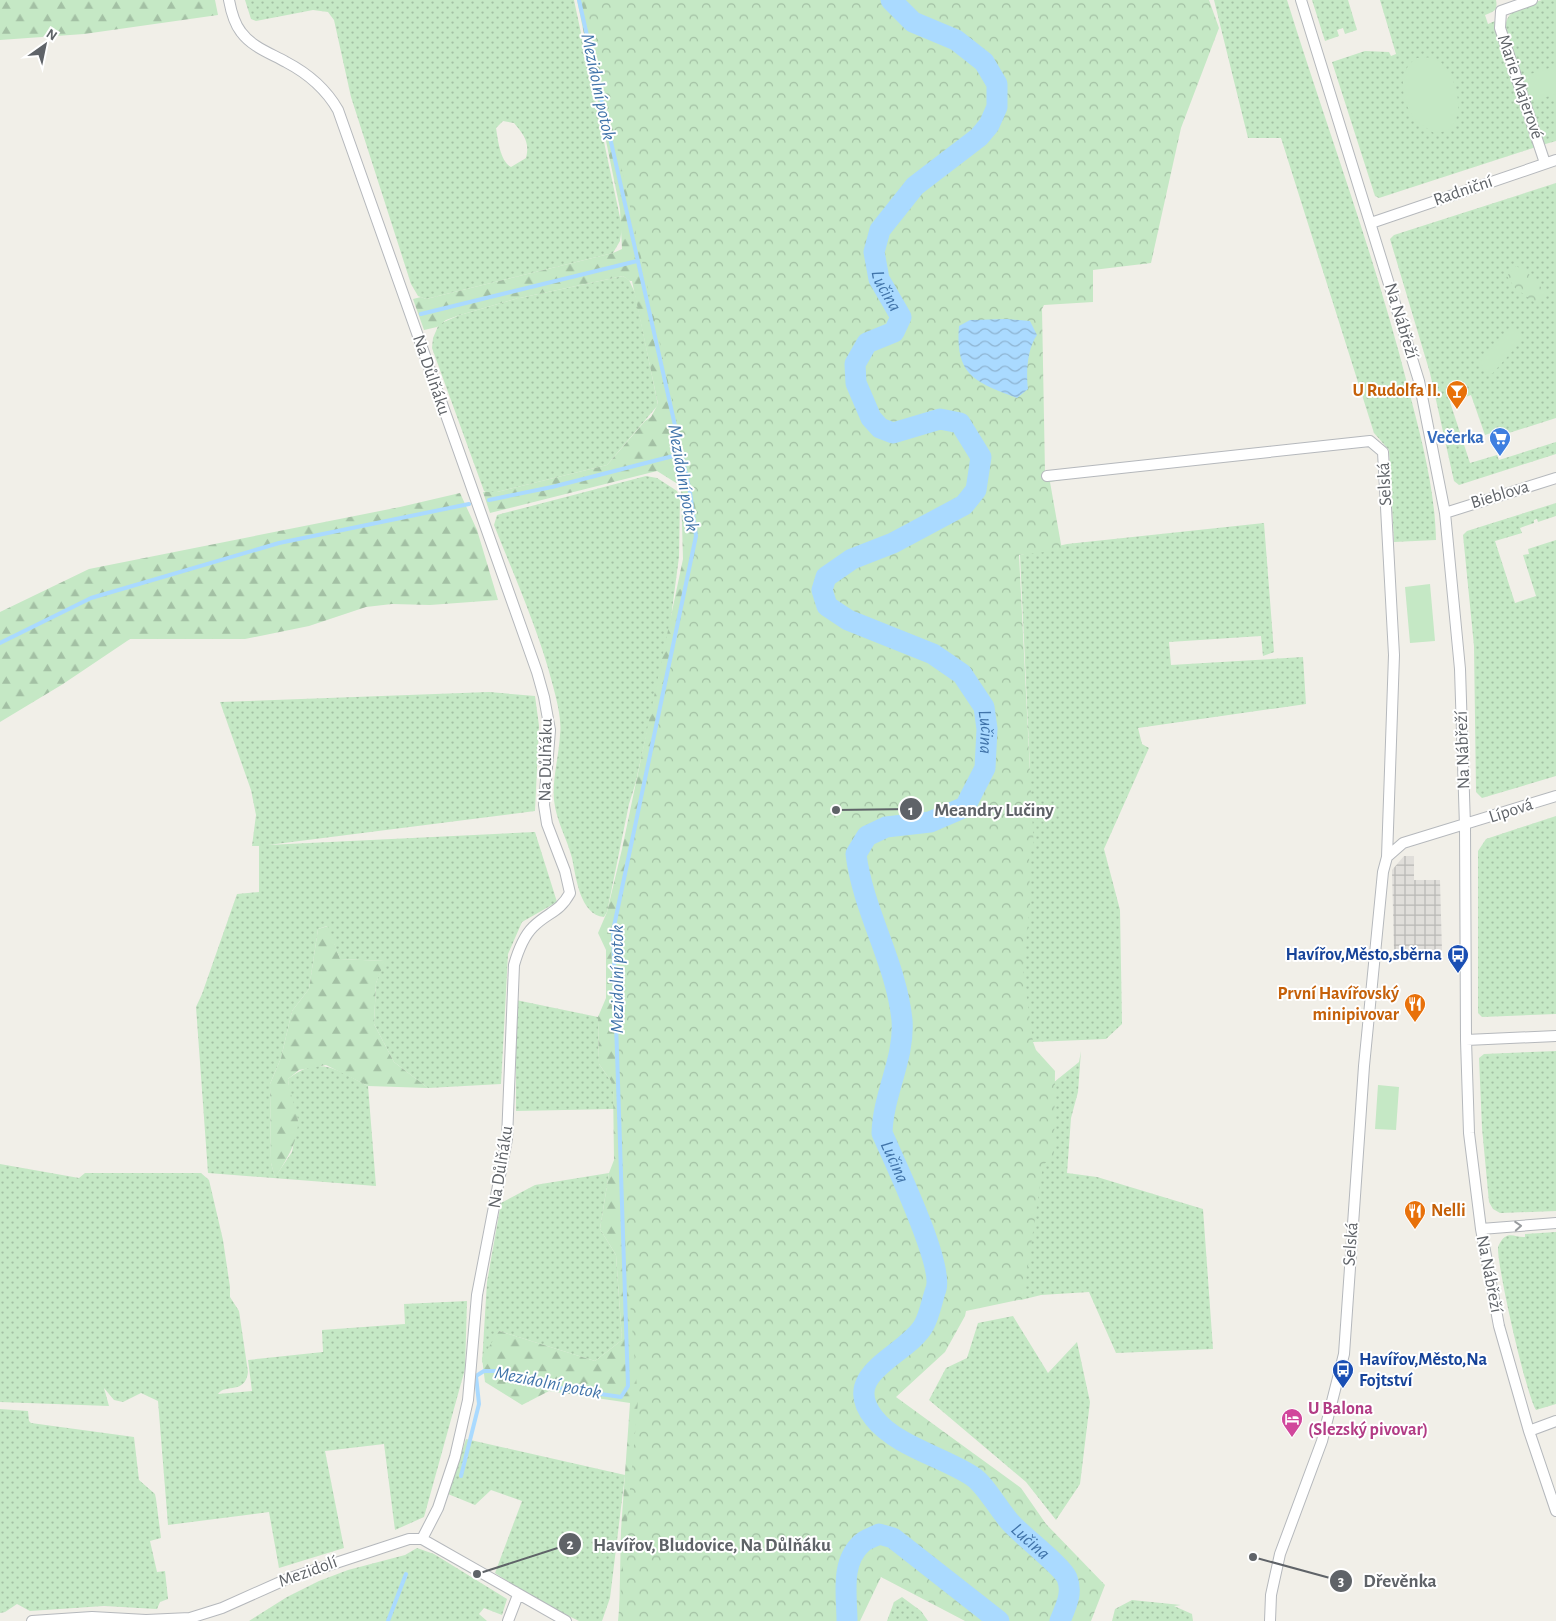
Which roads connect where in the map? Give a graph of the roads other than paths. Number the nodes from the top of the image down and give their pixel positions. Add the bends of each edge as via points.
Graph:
1 (229, 0) edge
2 (1301, 0) edge
3 (1532, 0) edge
4 (1556, 160) edge
5 (1546, 163) junction
6 (1371, 223) junction
7 (1047, 476) dead end
8 (1556, 478) edge
9 (1445, 512) junction
10 (1556, 796) edge
11 (1465, 826) junction
12 (1387, 857) junction
13 (1556, 1036) edge
14 (1466, 1040) junction
15 (1556, 1223) edge
16 (1481, 1228) junction
17 (1556, 1421) edge
18 (1528, 1431) junction
19 (1556, 1511) edge
20 (422, 1539) junction
21 (518, 1595) junction
22 (32, 1621) edge
23 (508, 1621) edge
24 (566, 1621) edge
25 (1270, 1621) edge

1 - 20 street, Na Důlňáku via 241,32 258,47 317,83 329,94 338,110 530,648 550,730 544,805 547,824 570,893 562,906 532,927 519,946 514,965 507,1139 478,1295 468,1400 455,1457 438,1508
2 - 6 street, Na Nábřeží
3 - 5 street, Marie Majerové via 1501,11 1500,28
4 - 5 street, Radniční
5 - 6 street, Radniční
6 - 9 street, Na Nábřeží via 1419,381
7 - 12 street, Selská via 1370,441 1383,452 1394,655
8 - 9 street, Bieblova
9 - 11 street, Na Nábřeží via 1460,669
10 - 11 street, Lípová
11 - 12 street via 1403,843
11 - 14 street, Na Nábřeží
12 - 25 street, Selská via 1364,1066 1344,1354 1322,1441 1280,1554 1271,1595
13 - 14 street
14 - 16 street, Na Nábřeží via 1469,1133
16 -> 15 street
16 - 18 street, Na Nábřeží via 1499,1326
17 - 18 street
18 - 19 street, Na Nábřeží
20 - 21 street
20 - 22 street, Mezidolí via 409,1539 327,1565 190,1618 92,1617
21 - 23 street
21 - 24 street

